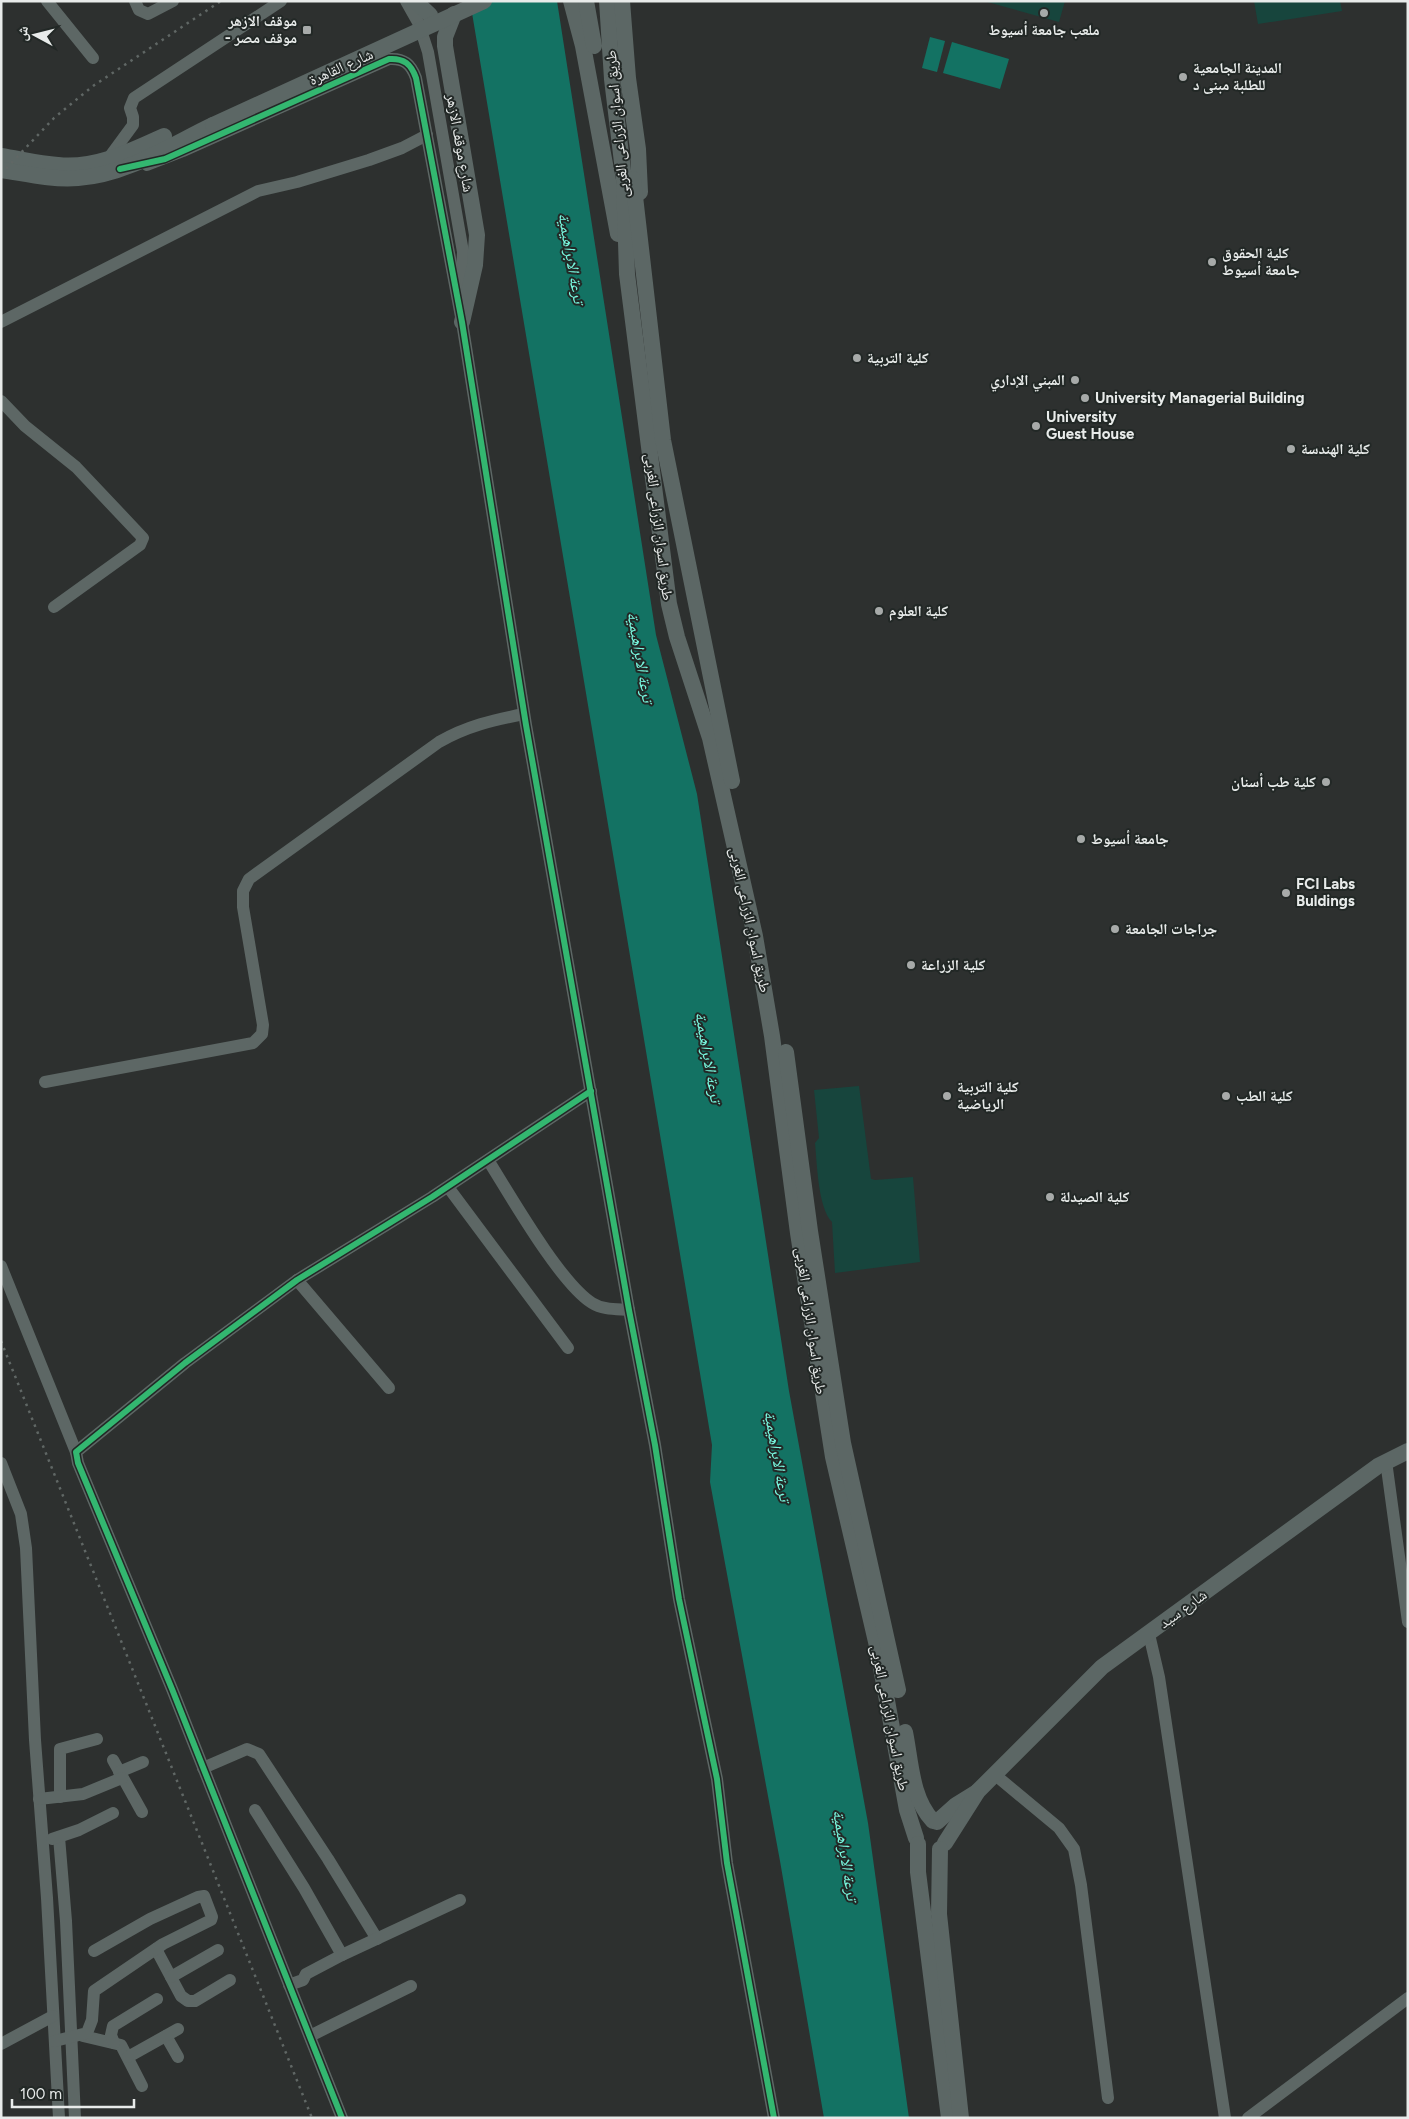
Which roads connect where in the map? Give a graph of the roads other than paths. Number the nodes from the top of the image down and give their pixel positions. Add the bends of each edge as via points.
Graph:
1 (47, 1) edge
2 (135, 1) edge
3 (173, 1) edge
4 (406, 1) edge
5 (415, 1) edge
6 (484, 1) edge
7 (571, 1) edge
8 (586, 1) edge
9 (607, 1) edge
10 (615, 1) edge
11 (622, 1) edge
12 (285, 4) edge
13 (457, 8) edge
14 (430, 15) junction
15 (93, 58) dead end
16 (212, 120) junction
17 (427, 135) junction
18 (1, 156) edge
19 (114, 164) junction
20 (1, 170) edge
21 (632, 237) junction
22 (627, 274) junction
23 (456, 293) junction
24 (1, 322) edge
25 (462, 322) junction
26 (1, 401) edge
27 (690, 579) junction
28 (667, 588) junction
29 (54, 607) dead end
30 (703, 637) junction
31 (683, 652) junction
32 (524, 714) junction
33 (45, 1082) dead end
34 (591, 1091) junction
35 (488, 1160) junction
36 (448, 1187) junction
37 (1, 1266) edge
38 (297, 1280) junction
39 (629, 1310) junction
40 (568, 1348) dead end
41 (388, 1388) dead end
42 (1408, 1451) edge
43 (76, 1452) junction
44 (1, 1463) edge
45 (1384, 1468) junction
46 (1408, 1622) edge
47 (1149, 1634) junction
48 (97, 1739) dead end
49 (143, 1762) dead end
50 (203, 1768) junction
51 (118, 1770) junction
52 (994, 1774) junction
53 (978, 1791) junction
54 (60, 1797) junction
55 (40, 1799) junction
56 (255, 1810) dead end
57 (142, 1812) dead end
58 (113, 1813) dead end
59 (935, 1822) junction
60 (59, 1837) junction
61 (917, 1841) junction
62 (42, 1842) junction
63 (942, 1846) junction
64 (460, 1900) dead end
65 (377, 1939) junction
66 (156, 1949) junction
67 (218, 1950) dead end
68 (94, 1951) dead end
69 (342, 1955) junction
70 (171, 1977) junction
71 (230, 1980) dead end
72 (289, 1985) junction
73 (411, 1986) dead end
74 (1408, 1998) edge
75 (157, 1999) dead end
76 (53, 2016) junction
77 (178, 2029) dead end
78 (166, 2036) junction
79 (310, 2036) junction
80 (77, 2037) junction
81 (55, 2041) junction
82 (114, 2043) junction
83 (1, 2044) edge
84 (128, 2057) junction
85 (178, 2057) dead end
86 (142, 2086) dead end
87 (1108, 2098) dead end
88 (59, 2118) edge
89 (75, 2118) edge
90 (342, 2118) edge
91 (774, 2118) edge
92 (949, 2118) edge
93 (961, 2118) edge
94 (1224, 2118) edge
95 (1248, 2118) edge

1 - 15 street
2 - 3 street via 144,13 152,13
4 - 23 street, شارع موقف الازهر via 419,24 428,52 462,242 463,263
5 - 14 main road
6 - 13 main road, bridge
7 - 22 main road via 583,46
8 - 21 main road
9 - 21 main road, طريق اسوان الزراعى الغربى via 613,88
10 - 21 main road, طريق اسوان الزراعى الغربى
11 - 21 main road via 639,166
12 - 19 street via 199,61 134,98 130,108 134,120
13 - 14 main road
13 - 16 main road, bridge
13 - 25 main road via 445,37 445,46 477,235
14 - 16 main road
16 - 19 main road, شارع القاهرة
17 - 19 street, شارع القاهرة via 413,68 405,61 389,59 165,159 141,166
17 - 23 street, شارع القاهرة
17 - 24 street via 370,160 258,191
18 - 19 main road, شارع القاهرة via 59,166
19 - 20 main road, شارع القاهرة via 95,176 62,178
21 - 22 main road, طريق اسوان الزراعى الغربى
21 - 27 main road, طريق اسوان الزراعى الغربى via 646,303 663,440
22 - 28 main road, طريق اسوان الزراعى الغربى
23 - 25 street, شارع القاهرة
25 - 32 street, شارع القاهرة
26 - 29 street via 25,426 76,468 143,538 140,544
27 - 28 main road via 689,597 683,604 676,602
27 - 30 main road, طريق اسوان الزراعى الغربى
28 - 31 main road, طريق اسوان الزراعى الغربى via 672,621
30 - 31 main road via 693,622 685,621 682,626
30 - 59 main road, طريق اسوان الزراعى الغربى via 782,1026 843,1443 885,1626 917,1794 923,1809
31 - 61 main road, طريق اسوان الزراعى الغربى via 718,768 755,936 831,1448 883,1675 907,1810
32 - 33 street via 484,721 439,742 250,879 243,891 243,907 263,1024 262,1034 254,1043
32 - 34 street, شارع القاهرة
34 - 35 street
34 - 39 street, شارع القاهرة
35 - 36 street
35 - 39 street via 558,1268 577,1290 604,1308
36 - 38 street
36 - 40 street
37 - 43 street
38 - 41 street
38 - 43 street via 185,1363
39 - 91 street, شارع القاهرة via 656,1445 679,1599 717,1779 727,1863
42 - 45 main road, شارع سيد
43 - 50 street
44 - 55 street via 23,1525
45 - 46 street via 1395,1519
45 - 47 main road, شارع سيد
47 - 52 main road, شارع سيد via 1102,1667
47 - 94 street via 1159,1677
48 - 54 street via 60,1749
49 - 51 street
50 - 65 street via 247,1749 259,1754
50 - 72 street
51 - 54 street via 96,1790
51 - 57 street
52 - 53 main road, شارع سيد
52 - 87 street via 1059,1828 1074,1849
53 - 59 main road, شارع سيد
53 - 63 main road, شارع سيد
54 - 55 street
55 - 62 street
56 - 69 street
58 - 60 street
59 - 61 main road via 922,1824 916,1833
59 - 63 main road via 944,1828
60 - 62 street
60 - 80 street
61 - 63 main road via 930,1852
61 - 92 main road, طريق اسوان الزراعى الغربى via 918,1872
62 - 76 street
63 - 93 main road via 939,1914
64 - 65 street
65 - 69 street
66 - 68 street via 211,1920 204,1896 165,1911
66 - 70 street
66 - 80 street via 94,1991 91,2027
67 - 70 street
69 - 72 street via 306,1974 303,1980
70 - 71 street via 184,2000 192,2002
72 - 79 street
73 - 79 street
74 - 95 street
75 - 82 street via 113,2026 110,2035
76 - 81 street
76 - 83 street
77 - 78 street
78 - 84 street
78 - 85 street
79 - 90 street
80 - 81 street
80 - 82 street
80 - 89 street
81 - 88 street
82 - 84 street via 124,2048
84 - 86 street

